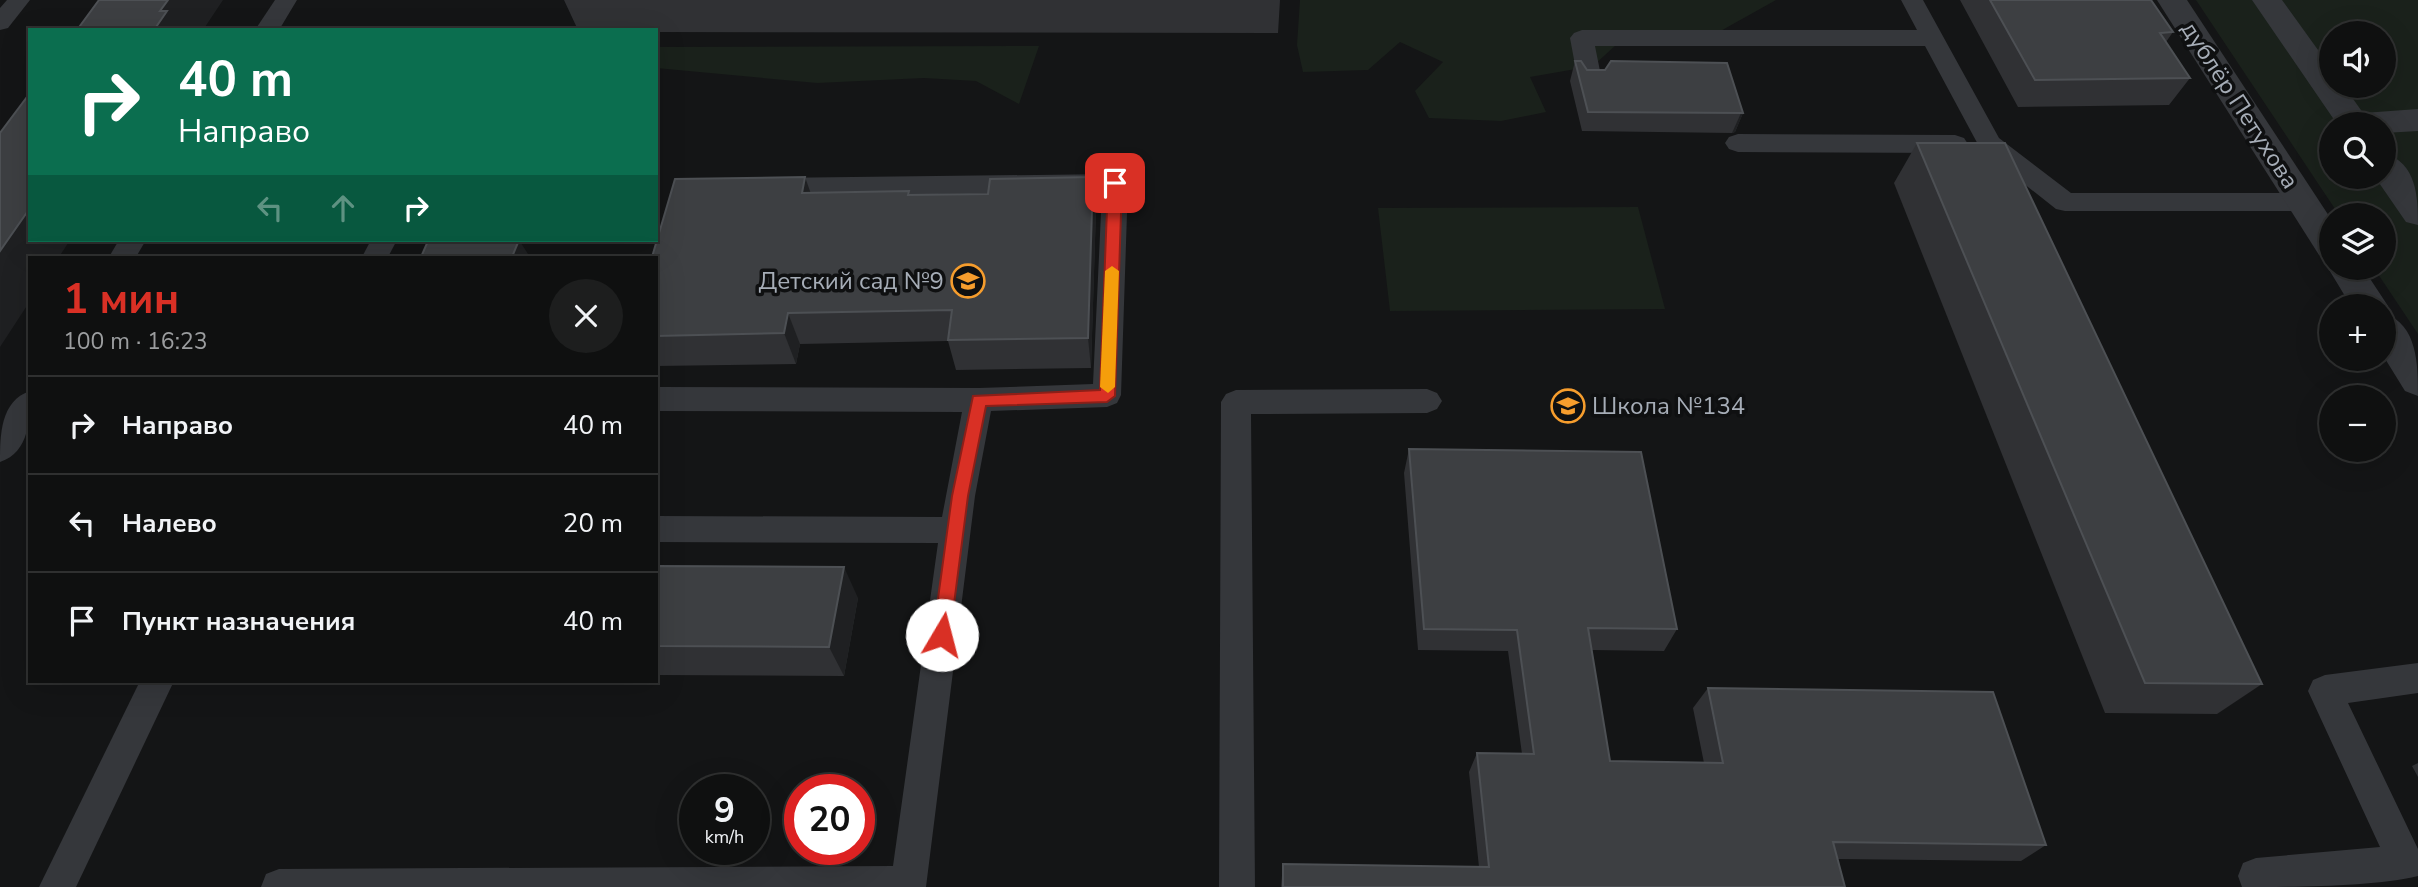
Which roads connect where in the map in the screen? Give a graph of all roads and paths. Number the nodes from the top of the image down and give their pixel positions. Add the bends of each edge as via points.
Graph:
1 (286, 0) edge
2 (1912, 0) edge
3 (2172, 0) edge
4 (2267, 0) edge
5 (268, 28) edge
6 (1931, 38) junction
7 (1590, 81) edge
8 (2346, 112) edge
9 (2418, 120) edge
10 (2396, 122) edge
11 (1738, 143) dead end
12 (1990, 144) junction
13 (2396, 182) edge
14 (744, 187) edge
15 (2302, 202) junction
16 (2418, 213) edge
17 (2319, 228) edge
18 (2396, 346) edge
19 (2418, 381) edge
20 (658, 399) edge
21 (979, 400) junction
22 (1427, 401) dead end
23 (28, 406) edge
24 (0, 450) edge
25 (658, 529) edge
26 (956, 530) junction
27 (2418, 678) edge
28 (156, 683) edge
29 (2256, 876) dead end
30 (908, 885) edge
31 (57, 887) edge
32 (279, 887) edge
33 (1237, 887) edge

1 - 5 lane
2 - 6 lane
3 - 15 street, дублёр Петухова
4 - 8 street
6 - 7 lane via 1582,38
6 - 12 lane
9 - 10 street
11 - 12 lane
12 - 15 lane via 2065,202
13 - 16 street
14 - 21 lane via 1115,183 1107,396
15 - 17 street, дублёр Петухова
18 - 19 street
20 - 21 lane
21 - 26 lane
22 - 33 lane via 1236,402
23 - 24 lane
25 - 26 lane
26 - 30 lane
27 - 29 lane via 2325,691 2406,863
28 - 31 lane
30 - 32 lane

